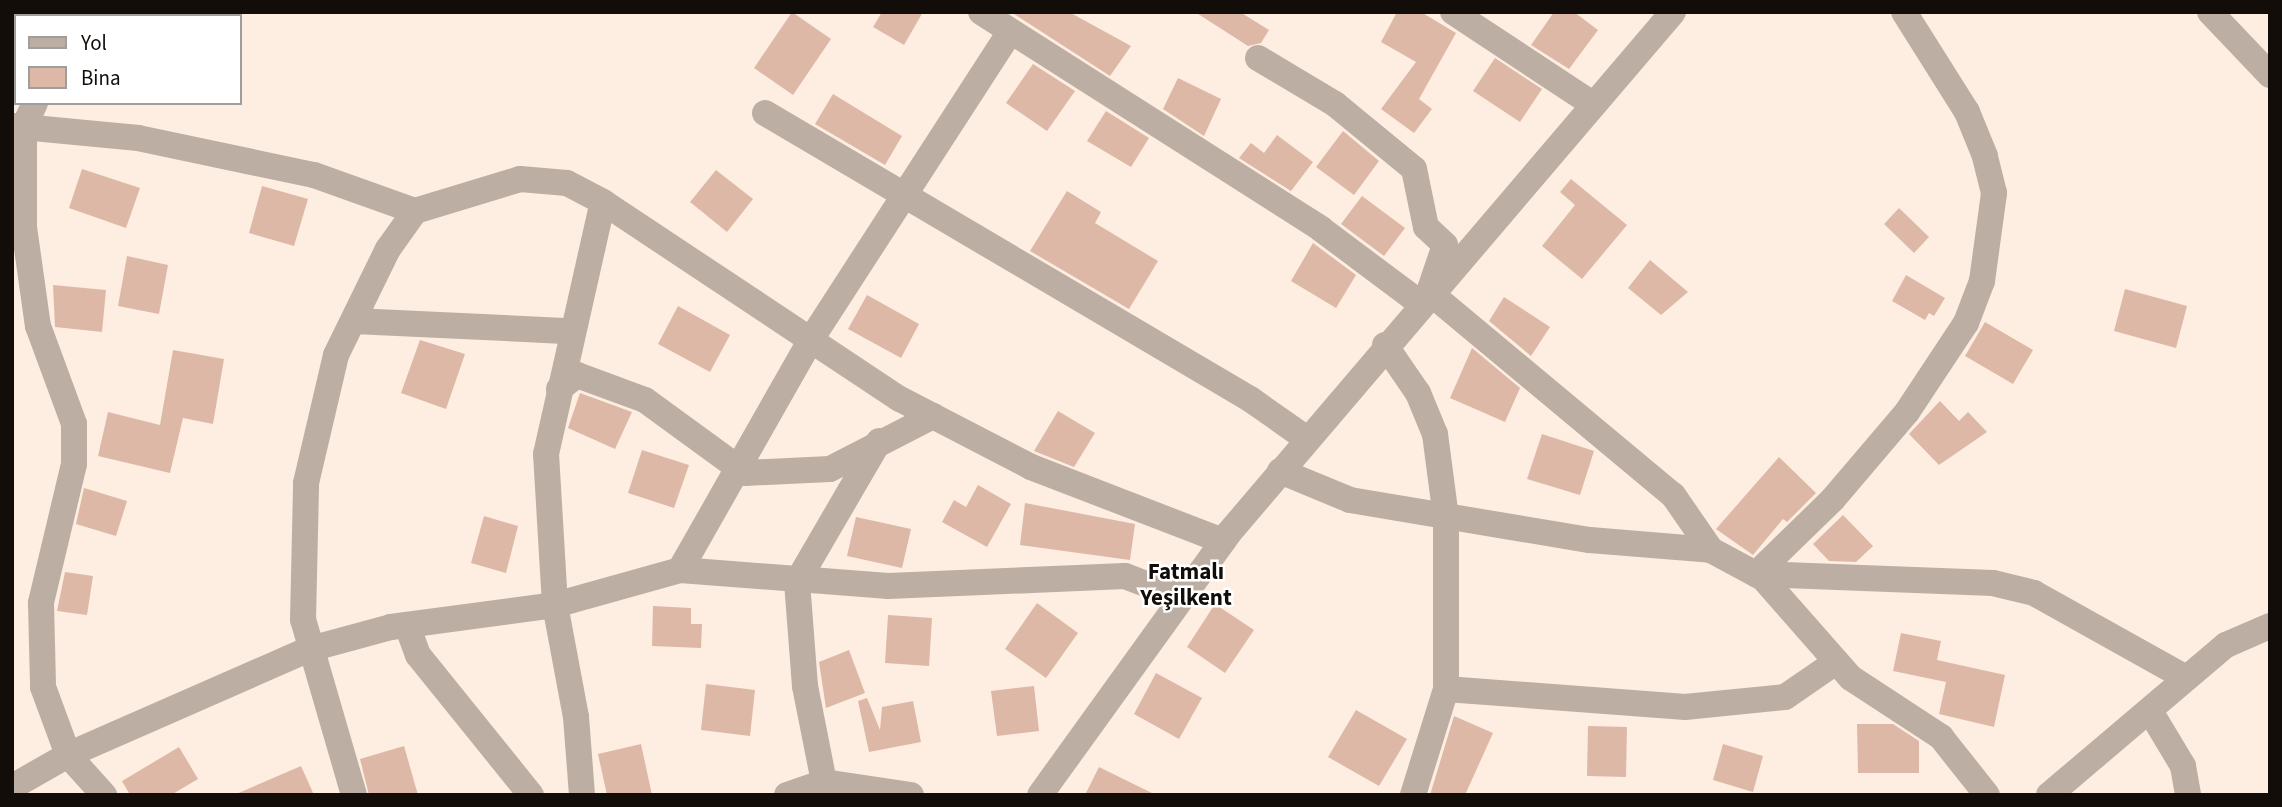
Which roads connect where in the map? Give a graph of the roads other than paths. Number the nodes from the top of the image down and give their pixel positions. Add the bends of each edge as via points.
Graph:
1 (981, 12) edge
2 (1453, 12) edge
3 (1673, 12) edge
4 (1904, 12) edge
5 (2210, 12) edge
6 (1010, 32) junction
7 (1258, 58) dead end
8 (2270, 75) edge
9 (1591, 103) junction
10 (765, 113) dead end
11 (24, 119) edge
12 (904, 200) junction
13 (603, 202) junction
14 (415, 211) junction
15 (1424, 298) junction
16 (354, 321) junction
17 (570, 331) junction
18 (810, 341) junction
19 (1385, 345) junction
20 (559, 389) junction
21 (900, 399) junction
22 (933, 416) junction
23 (1307, 439) junction
24 (877, 445) junction
25 (737, 469) junction
26 (1280, 471) junction
27 (1446, 517) junction
28 (1223, 541) junction
29 (1711, 550) junction
30 (680, 570) junction
31 (1756, 574) junction
32 (797, 582) junction
33 (1182, 598) junction
34 (555, 606) junction
35 (407, 625) junction
36 (2270, 626) edge
37 (310, 649) junction
38 (1836, 662) junction
39 (2185, 677) junction
40 (1446, 689) junction
41 (2150, 711) junction
42 (68, 755) junction
43 (824, 782) junction
44 (12, 788) edge
45 (104, 795) edge
46 (354, 795) edge
47 (531, 795) edge
48 (582, 795) edge
49 (787, 795) edge
50 (911, 795) edge
51 (1040, 795) edge
52 (1413, 795) edge
53 (1986, 795) edge
54 (2049, 795) edge
55 (2188, 795) edge

1 - 6 street
2 - 9 street
3 - 9 street
4 - 31 street via 1967,112 1985,156 1994,193 1983,281 1966,323 1907,412 1833,499
5 - 8 street
6 - 12 street
6 - 15 street
7 - 15 street via 1335,104 1414,169 1426,228 1445,245
9 - 15 street
10 - 12 street
11 - 14 street via 314,175
11 - 42 street via 24,227 38,326 75,424 74,464 40,603 43,687
12 - 18 street
12 - 23 street via 1250,399
13 - 14 street via 567,183 520,178
13 - 17 street
13 - 18 street
14 - 16 street via 388,248
15 - 19 street
15 - 29 street via 1673,495
16 - 17 street
16 - 37 street via 336,355 306,484 303,620
17 - 20 street
18 - 21 street
18 - 25 street
19 - 23 street
19 - 27 street via 1418,393 1435,435
20 - 25 street via 577,375 645,400
20 - 34 street via 546,454
21 - 22 street
21 - 24 street
22 - 24 street
22 - 28 street via 1079,490 1185,522
23 - 26 street
24 - 25 street via 830,469 745,474
24 - 32 street
25 - 30 street
26 - 27 street via 1350,500
26 - 28 street
27 - 29 street
27 - 40 street
28 - 33 street
29 - 31 street
30 - 32 street
30 - 34 street
31 - 38 street
31 - 39 street via 1993,583 2034,593
32 - 33 street via 888,586 1125,576
32 - 43 street via 802,662
33 - 51 street
34 - 35 street
34 - 48 street via 576,717
35 - 37 street
35 - 47 street via 418,655
36 - 39 street via 2226,645
37 - 42 street
37 - 46 street
38 - 40 street via 1785,697 1685,707
38 - 53 street via 1941,737
39 - 41 street
40 - 52 street
41 - 54 street
41 - 55 street via 2183,766
42 - 44 street
42 - 45 street
43 - 49 street
43 - 50 street

